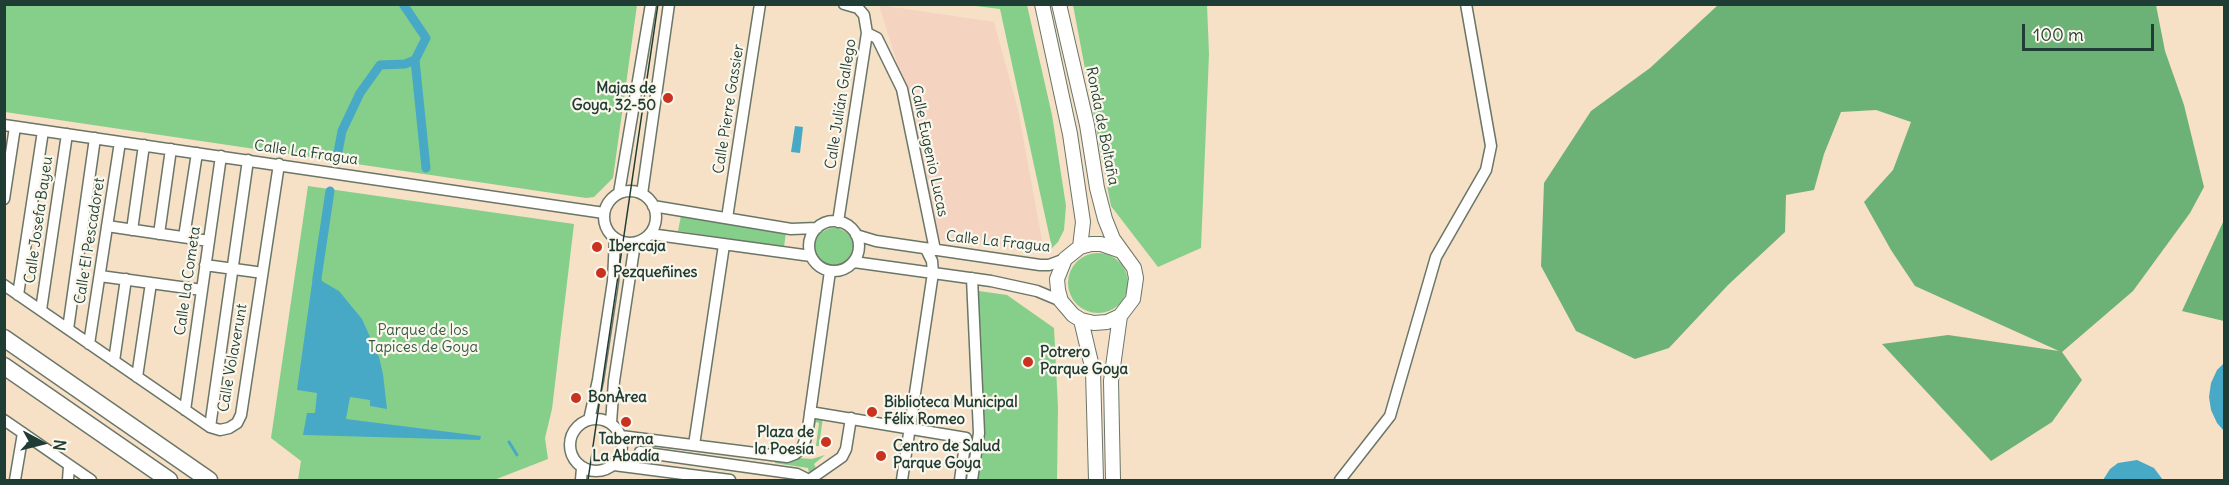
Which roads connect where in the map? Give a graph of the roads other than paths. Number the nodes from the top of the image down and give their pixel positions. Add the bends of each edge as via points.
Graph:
1 (651, 4) edge
2 (669, 4) edge
3 (760, 4) edge
4 (844, 4) edge
5 (1042, 4) edge
6 (1059, 4) edge
7 (1466, 4) edge
8 (867, 33) junction
9 (10, 126) edge
10 (43, 131) junction
11 (67, 134) junction
12 (95, 138) junction
13 (120, 142) junction
14 (144, 145) junction
15 (171, 149) junction
16 (197, 153) junction
17 (221, 156) junction
18 (248, 160) junction
19 (279, 164) junction
20 (619, 193) junction
21 (642, 194) junction
22 (4, 199) edge
23 (653, 206) junction
24 (604, 213) junction
25 (727, 218) junction
26 (838, 222) junction
27 (108, 226) junction
28 (817, 228) junction
29 (132, 230) junction
30 (159, 234) junction
31 (650, 234) junction
32 (856, 234) junction
33 (184, 237) junction
34 (615, 238) junction
35 (209, 241) junction
36 (635, 243) junction
37 (724, 245) junction
38 (1080, 247) junction
39 (931, 250) junction
40 (1120, 251) junction
41 (811, 256) junction
42 (1065, 259) junction
43 (854, 262) junction
44 (205, 265) junction
45 (232, 269) junction
46 (830, 271) junction
47 (256, 272) dead end
48 (933, 273) junction
49 (100, 276) junction
50 (972, 278) junction
51 (126, 279) junction
52 (151, 283) junction
53 (4, 285) edge
54 (202, 290) junction
55 (18, 295) junction
56 (1061, 301) junction
57 (41, 310) junction
58 (1120, 316) junction
59 (1081, 320) junction
60 (68, 329) junction
61 (4, 338) edge
62 (90, 344) junction
63 (114, 360) junction
64 (8, 369) edge
65 (137, 377) junction
66 (184, 410) junction
67 (810, 412) junction
68 (851, 418) junction
69 (4, 420) edge
70 (589, 420) junction
71 (611, 423) junction
72 (210, 427) junction
73 (910, 429) junction
74 (22, 433) junction
75 (621, 436) junction
76 (694, 445) junction
77 (640, 452) dead end
78 (69, 466) junction
79 (609, 467) junction
80 (582, 468) junction
81 (15, 480) edge
82 (68, 480) edge
83 (91, 480) edge
84 (169, 480) edge
85 (209, 480) edge
86 (581, 480) edge
87 (601, 480) edge
88 (730, 480) edge
89 (809, 480) edge
90 (902, 480) edge
91 (960, 480) edge
92 (972, 480) edge
93 (1096, 480) edge
94 (1113, 480) edge
95 (1340, 480) edge

1 - 20 street
2 - 21 street
3 - 25 street, Calle Pierre Gassier
4 - 8 street, Calle Julián Gallego via 858,8 864,15
5 - 38 main road via 1070,134 1083,222
6 - 40 main road, Ronda de Boltaña via 1099,198
7 - 95 street via 1491,146 1486,170 1436,257 1390,416
8 - 26 street, Calle Julián Gallego
8 - 39 street, Calle Eugenio Lucas via 877,39 902,89
9 - 10 street, Calle La Fragua
9 - 22 street
10 - 11 street, Calle La Fragua
10 - 55 street
11 - 12 street, Calle La Fragua
11 - 57 street, Calle Josefa Bayeu
12 - 13 street, Calle La Fragua
12 - 60 street
13 - 14 street, Calle La Fragua
13 - 27 street, Calle El Pescadoret
14 - 15 street, Calle La Fragua
14 - 29 street
15 - 16 street, Calle La Fragua
15 - 30 street
16 - 17 street, Calle La Fragua
16 - 33 street
17 - 18 street, Calle La Fragua
17 - 35 street, Calle La Cometa
18 - 19 street, Calle La Fragua
18 - 45 street
19 - 24 street, Calle La Fragua
19 - 72 street, Calle Volaverunt via 241,415 229,428
20 - 21 street
20 - 24 street via 609,200
21 - 23 street
23 - 25 street
23 - 31 street via 656,220
24 - 34 street via 606,229
25 - 28 street via 791,229
26 - 28 street
26 - 32 street
27 - 29 street
27 - 49 street, Calle El Pescadoret
28 - 41 street via 810,240
29 - 30 street
30 - 33 street
31 - 36 street
31 - 37 street
32 - 39 street, Calle La Fragua
32 - 43 street via 859,250
33 - 35 street
34 - 36 street
34 - 70 street via 613,281
35 - 44 street, Calle La Cometa
36 - 71 street
37 - 41 street
37 - 76 street
38 - 40 main road via 1101,244
38 - 42 main road
39 - 42 street, Calle La Fragua via 1040,265
39 - 48 street, Calle Eugenio Lucas
40 - 58 main road, Ronda de Boltaña via 1134,268 1136,278 1133,299
41 - 46 street via 818,266
42 - 56 main road via 1057,279
43 - 46 street via 845,269
43 - 48 street
44 - 45 street
44 - 54 street, Calle La Cometa
45 - 47 street
45 - 72 street
46 - 67 street
48 - 50 street
48 - 73 street, Calle Eugenio Lucas
49 - 51 street
49 - 62 street, Calle El Pescadoret
50 - 56 street via 1030,289
50 - 92 street via 979,433
51 - 52 street
51 - 63 street
52 - 54 street
52 - 65 street
53 - 55 street, Calle Volaverunt
54 - 66 street, Calle La Cometa
55 - 57 street, Calle Volaverunt
56 - 59 main road
57 - 60 street, Calle Volaverunt
58 - 59 main road via 1101,322
58 - 94 main road, Ronda de Boltaña via 1111,381
59 - 93 main road via 1093,371
60 - 62 street, Calle Volaverunt
61 - 85 highway
62 - 63 street, Calle Volaverunt
63 - 65 street, Calle Volaverunt
64 - 84 highway
65 - 66 street, Calle Volaverunt
66 - 72 street, Calle Volaverunt
67 - 68 street
67 - 76 street via 804,443 787,457
68 - 73 street
68 - 89 street via 842,457
69 - 74 street
70 - 71 street
70 - 80 street via 578,426 569,440 571,455
71 - 75 street
73 - 90 street, Calle Eugenio Lucas
73 - 91 street via 966,438
74 - 78 street
74 - 81 street
75 - 76 street
75 - 79 street via 621,453
77 - 89 street via 801,475
78 - 82 street
78 - 83 street
79 - 80 street
79 - 87 street
79 - 88 street
80 - 86 street

